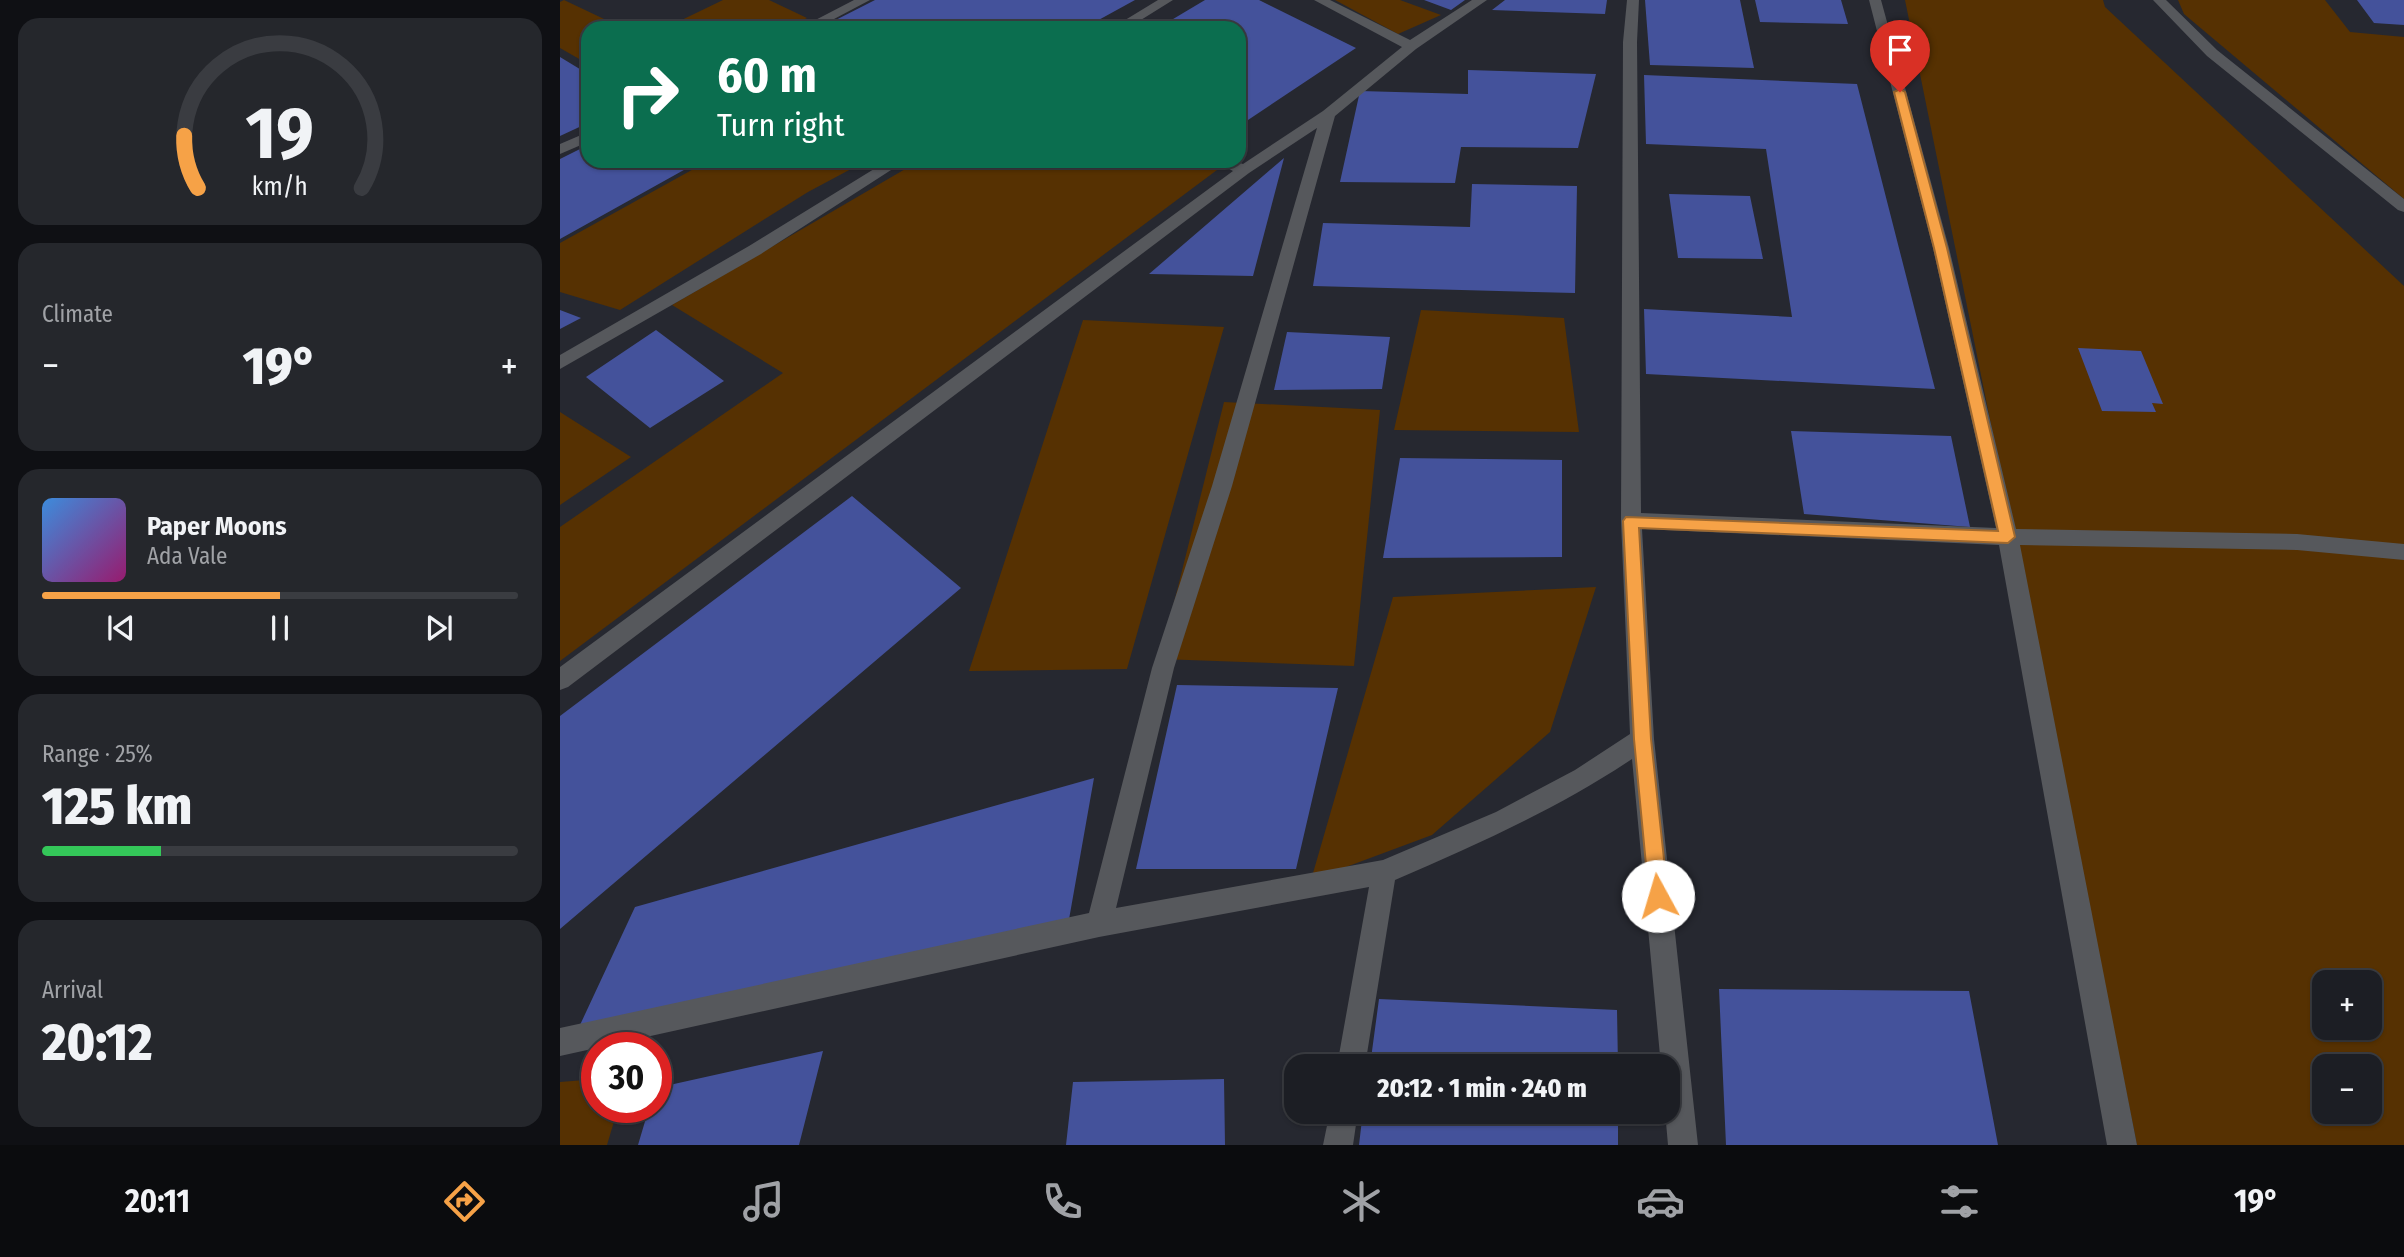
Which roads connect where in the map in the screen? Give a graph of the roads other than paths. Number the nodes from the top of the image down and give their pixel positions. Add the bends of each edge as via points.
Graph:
1 (864, 0) edge
2 (1167, 0) edge
3 (1320, 0) edge
4 (1480, 0) edge
5 (1633, 0) edge
6 (1875, 0) edge
7 (2159, 0) edge
8 (821, 21) edge
9 (1131, 21) edge
10 (1411, 46) junction
11 (1328, 114) junction
12 (581, 140) edge
13 (560, 150) edge
14 (886, 168) edge
15 (1239, 168) edge
16 (1244, 170) junction
17 (2404, 207) edge
18 (560, 363) edge
19 (1631, 521) junction
20 (2008, 537) junction
21 (2404, 552) edge
22 (560, 680) edge
23 (1642, 739) junction
24 (1384, 872) junction
25 (1099, 924) junction
26 (560, 1042) edge
27 (1353, 1054) edge
28 (1342, 1124) edge
29 (1338, 1145) edge
30 (1683, 1145) edge
31 (2122, 1145) edge

1 - 8 street
2 - 9 street
3 - 10 street
4 - 10 street
5 - 19 street
6 - 20 street via 1941,248
7 - 17 street via 2212,53
10 - 11 street
11 - 16 street
11 - 25 street via 1222,486 1163,668
12 - 13 street
14 - 18 street
15 - 16 street
16 - 22 street
19 - 20 street
19 - 23 street
20 - 21 street via 2297,542
20 - 31 street
23 - 24 street via 1506,820
23 - 30 street
24 - 25 street
24 - 27 street
25 - 26 street
28 - 29 street

